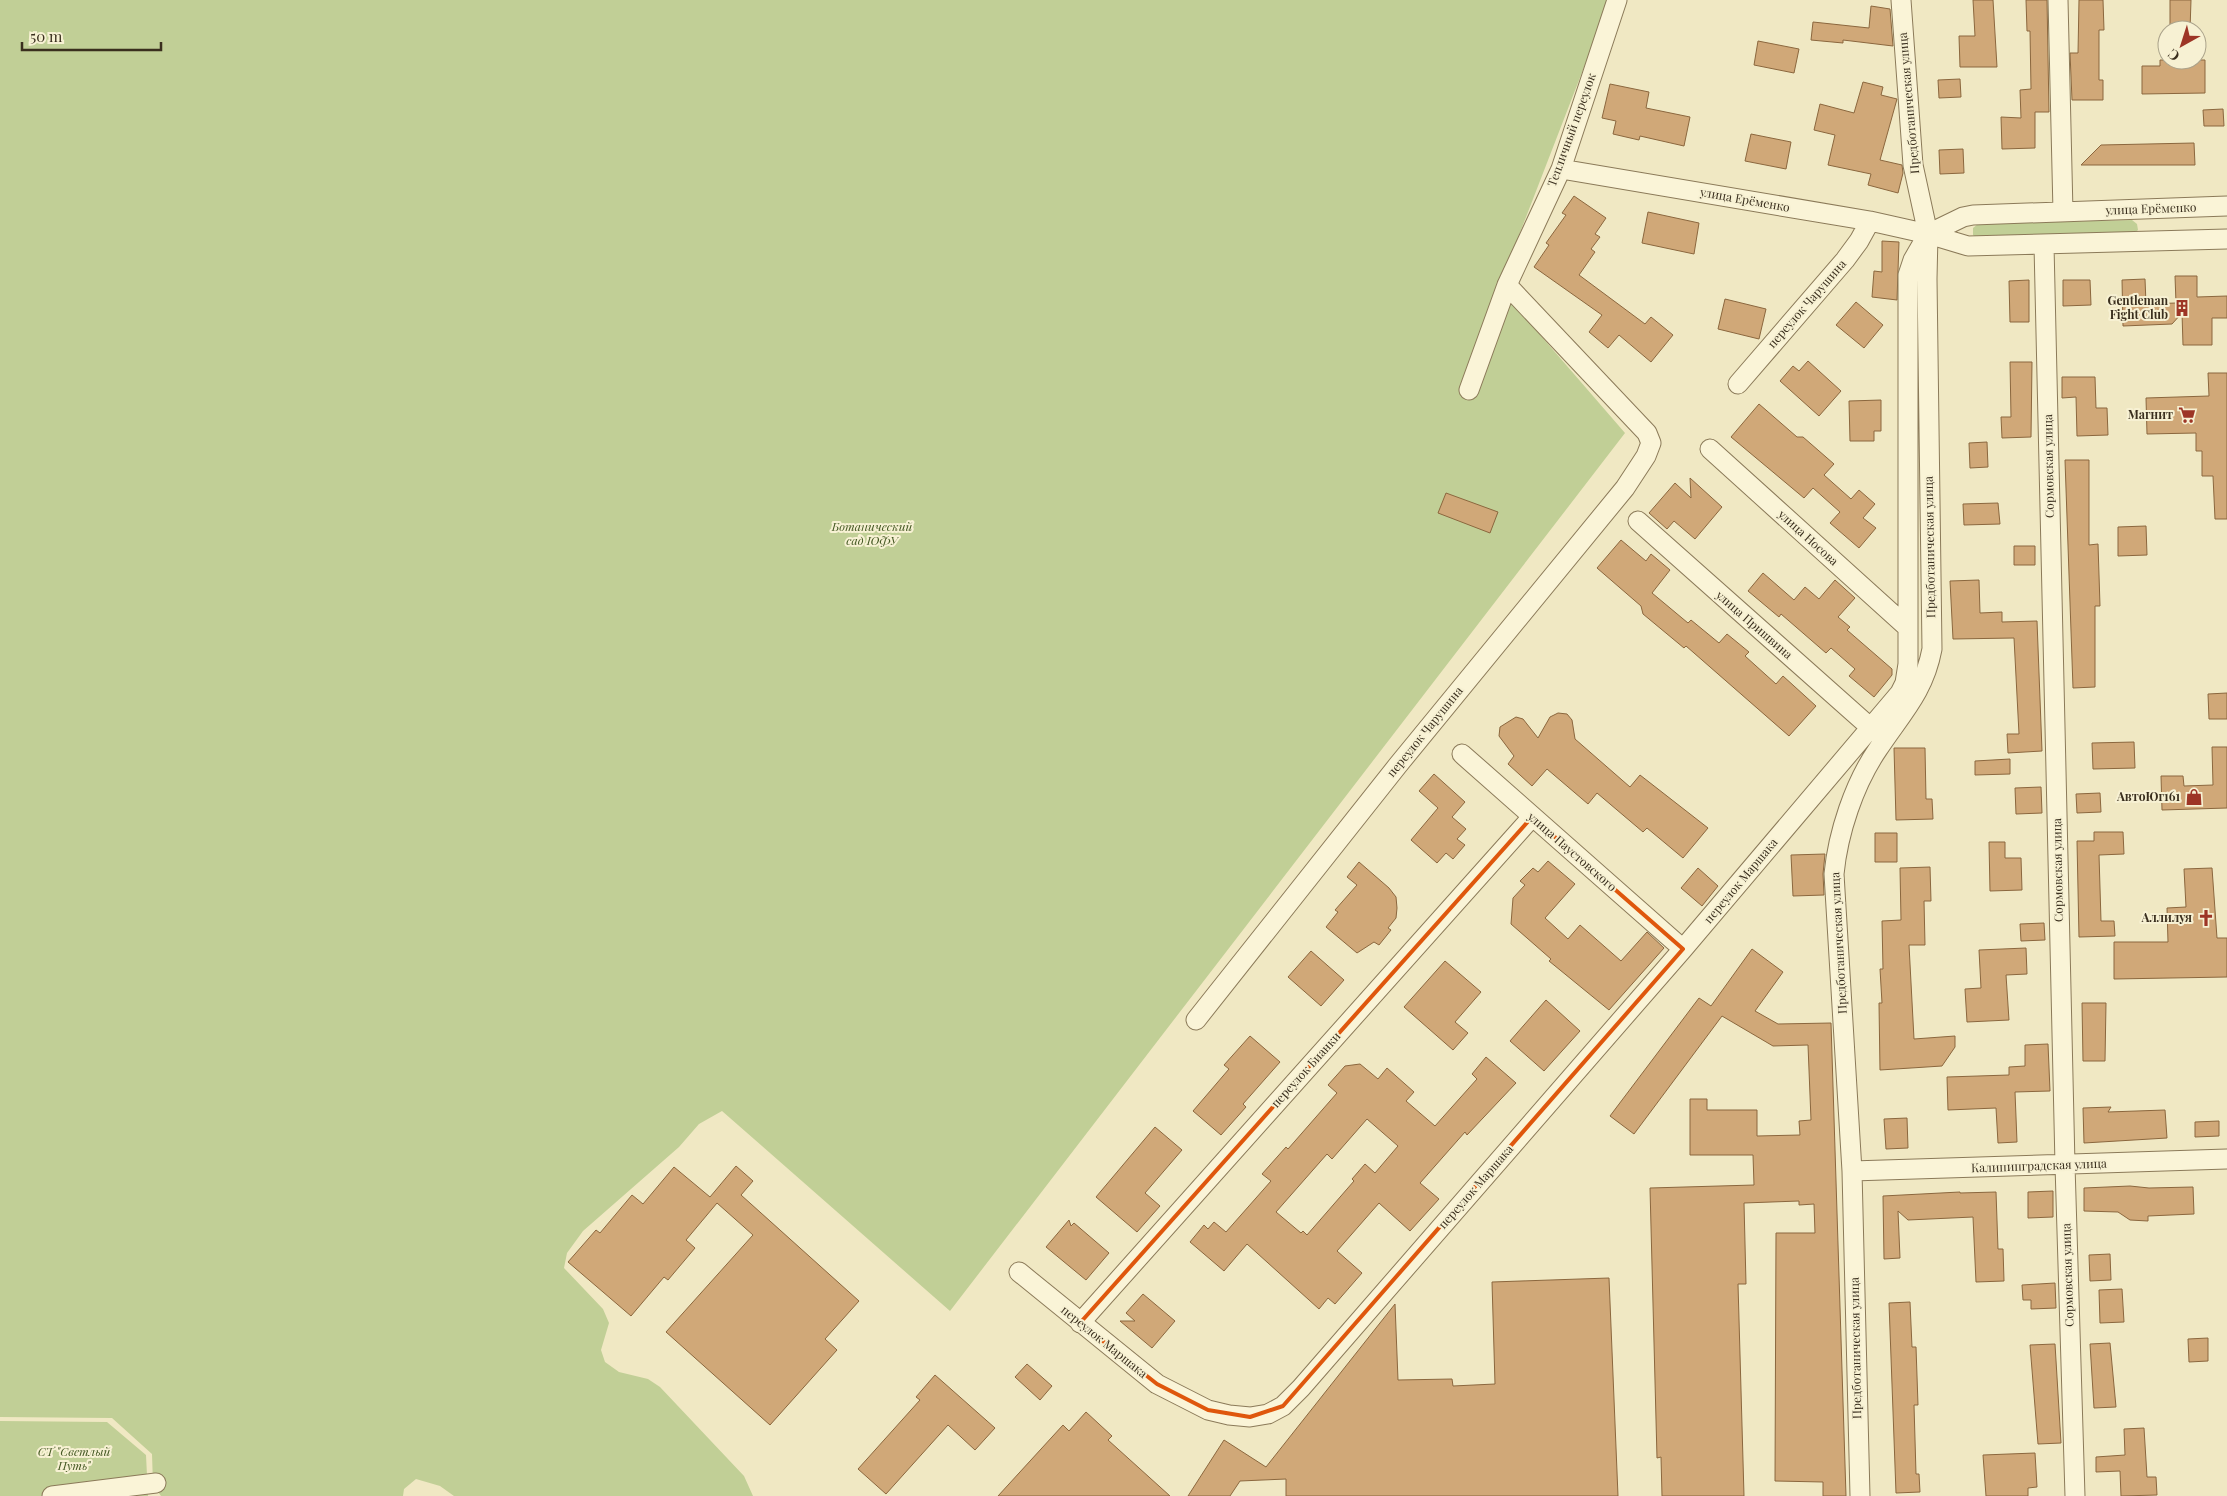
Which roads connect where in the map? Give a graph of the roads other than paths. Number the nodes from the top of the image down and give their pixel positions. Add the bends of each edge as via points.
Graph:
1 (1617, 0) edge
2 (1901, 0) edge
3 (2058, 0) edge
4 (1561, 169) junction
5 (2227, 206) edge
6 (2063, 212) junction
7 (1870, 221) junction
8 (1928, 234) junction
9 (2227, 239) edge
10 (2044, 245) junction
11 (1507, 285) junction
12 (1738, 384) dead end
13 (1469, 390) dead end
14 (1710, 450) dead end
15 (1638, 521) dead end
16 (1907, 627) junction
17 (1871, 728) junction
18 (1462, 754) dead end
19 (1532, 817) junction
20 (1683, 949) junction
21 (1196, 1020) dead end
22 (2227, 1159) edge
23 (2065, 1165) junction
24 (1852, 1171) junction
25 (1018, 1272) dead end
26 (1080, 1323) junction
27 (156, 1483) dead end
28 (52, 1496) edge
29 (1860, 1496) edge
30 (2076, 1496) edge

1 - 4 street, Тепличный переулок
2 - 8 street, Предботаническая улица via 1913,165
3 - 6 street
4 - 7 street, улица Ерёменко
4 - 11 street, Тепличный переулок
5 - 6 street, улица Ерёменко
6 - 8 street, улица Ерёменко via 1973,215
7 - 8 street, улица Ерёменко
7 - 12 street, переулок Чарушина via 1845,260
8 - 10 street, улица Ерёменко via 1968,246
8 - 16 street, Предботаническая улица via 1908,275
8 - 24 street, Предботаническая улица via 1932,649 1929,667 1913,702 1866,769 1844,823 1836,850 1834,874
9 - 10 street, улица Ерёменко
10 - 23 street, Сормовская улица
11 - 13 street, Тепличный переулок
11 - 21 street, переулок Чарушина via 1647,433 1651,444 1646,456 1625,488 1398,765
14 - 16 street, улица Носова
15 - 17 street, улица Пришвина
16 - 17 street, Предботаническая улица via 1905,682 1900,693
17 - 20 street, переулок Маршака
18 - 19 street, улица Паустовского
19 - 20 street, улица Паустовского
19 - 26 street, переулок Бианки
20 - 26 street, переулок Маршака via 1283,1406 1268,1414 1250,1417 1208,1410 1157,1384
22 - 23 street, Калининградская улица
23 - 24 street, Калининградская улица
23 - 30 street, Сормовская улица
24 - 29 street, Предботаническая улица
25 - 26 street, переулок Маршака
27 - 28 street

